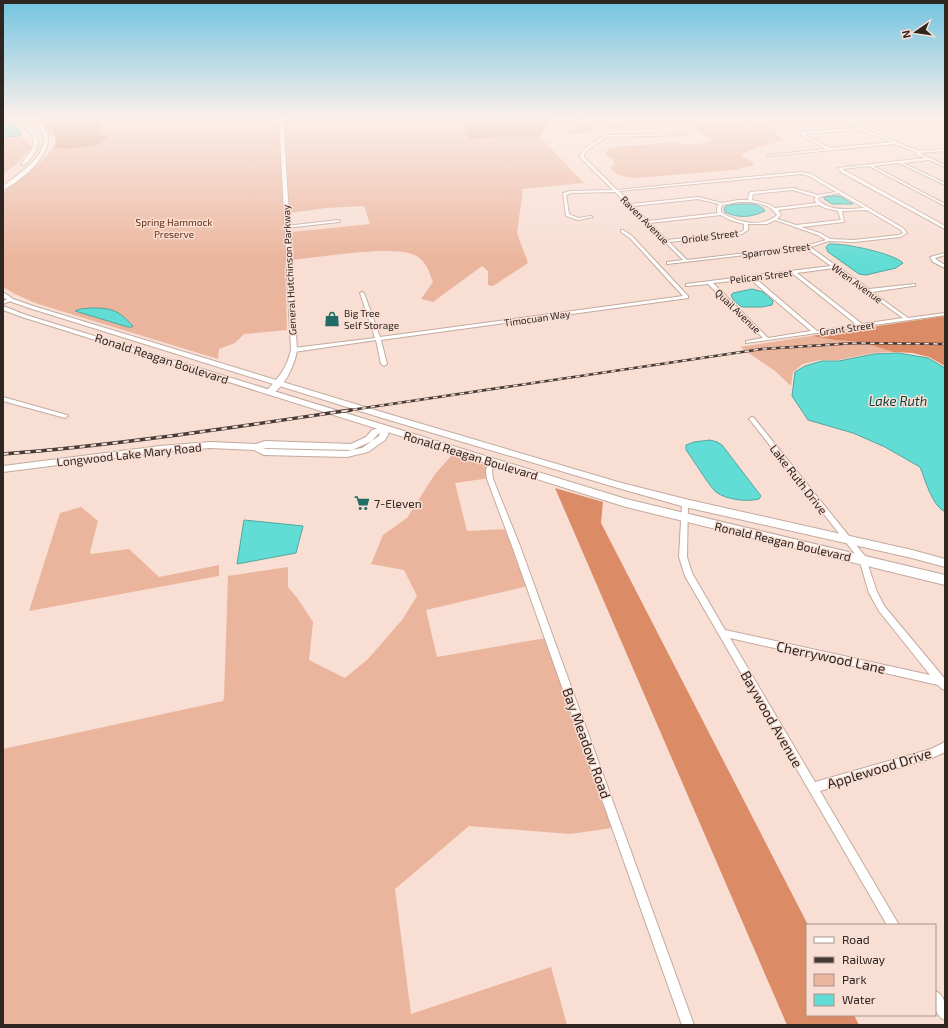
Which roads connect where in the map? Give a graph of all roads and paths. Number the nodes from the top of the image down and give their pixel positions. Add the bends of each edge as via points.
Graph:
1 (22, 164) edge
2 (32, 164) edge
3 (283, 164) edge
4 (590, 164) edge
5 (879, 164) edge
6 (903, 164) edge
7 (868, 165) junction
8 (19, 167) dead end
9 (945, 184) edge
10 (3, 188) edge
11 (615, 190) junction
12 (839, 192) junction
13 (818, 196) junction
14 (750, 201) junction
15 (722, 204) junction
16 (820, 204) junction
17 (630, 205) junction
18 (945, 205) edge
19 (774, 209) junction
20 (867, 209) junction
21 (840, 210) junction
22 (722, 214) junction
23 (591, 217) dead end
24 (775, 220) junction
25 (338, 221) dead end
26 (647, 222) junction
27 (746, 223) junction
28 (797, 226) junction
29 (286, 227) junction
30 (945, 228) edge
31 (622, 231) dead end
32 (829, 240) junction
33 (666, 241) junction
34 (807, 247) junction
35 (945, 254) edge
36 (686, 261) junction
37 (669, 263) dead end
38 (834, 267) junction
39 (945, 267) edge
40 (793, 272) junction
41 (751, 277) junction
42 (709, 282) junction
43 (688, 285) dead end
44 (913, 286) dead end
45 (868, 291) junction
46 (362, 293) dead end
47 (3, 294) edge
48 (7, 301) edge
49 (3, 308) edge
50 (945, 314) edge
51 (907, 319) junction
52 (860, 326) junction
53 (815, 332) junction
54 (378, 339) junction
55 (767, 339) junction
56 (748, 342) dead end
57 (294, 350) junction
58 (384, 364) dead end
59 (279, 383) junction
60 (269, 393) junction
61 (3, 399) edge
62 (65, 416) dead end
63 (393, 418) junction
64 (752, 419) dead end
65 (385, 429) junction
66 (491, 462) junction
67 (3, 468) edge
68 (685, 503) junction
69 (685, 519) junction
70 (845, 539) junction
71 (862, 558) junction
72 (945, 564) edge
73 (945, 580) edge
74 (722, 633) junction
75 (943, 684) edge
76 (945, 748) edge
77 (813, 788) junction
78 (892, 924) edge
79 (936, 999) edge
80 (945, 1014) edge
81 (688, 1025) edge

1 - 8 main road
2 - 10 main road
3 - 29 street, General Hutchinson Parkway
4 - 11 street, Raven Avenue
5 - 7 street
6 - 9 street
7 - 18 street
7 - 30 street via 840,168
11 - 12 street via 804,173
11 - 17 street, Raven Avenue
11 - 23 street via 564,194 567,215 578,219
12 - 13 street
12 - 20 street
13 - 14 street via 789,189 751,193
13 - 16 street via 816,200
14 - 15 street
14 - 19 street
15 - 17 street via 698,198
15 - 22 street via 719,209
16 - 19 street
16 - 21 street
17 - 26 street, Raven Avenue
19 - 24 street via 779,215
20 - 21 street
20 - 32 street, Sparrow Street via 905,233 900,236 854,241
21 - 28 street via 843,221
22 - 26 street
22 - 27 street
24 - 27 street
24 - 28 street
25 - 29 street
26 - 33 street, Raven Avenue
27 - 33 street, Oriole Street via 746,230 742,233
28 - 32 street
29 - 57 street, General Hutchinson Parkway
31 - 54 street, Timocuan Way via 631,237 686,297
32 - 34 street, Sparrow Street
33 - 36 street, Raven Avenue
34 - 36 street, Sparrow Street
34 - 38 street, Wren Avenue
35 - 39 street via 932,257
36 - 37 street, Sparrow Street
38 - 40 street, Pelican Street
38 - 45 street, Wren Avenue
40 - 41 street, Pelican Street
40 - 52 street
41 - 42 street, Pelican Street
41 - 53 street
42 - 43 street, Pelican Street
42 - 55 street, Quail Avenue
44 - 45 street
45 - 51 street, Wren Avenue
46 - 54 street
47 - 48 main road, Ronald Reagan Boulevard
48 - 59 main road, Ronald Reagan Boulevard
49 - 60 main road, Ronald Reagan Boulevard
50 - 51 street, Grant Street
51 - 52 street, Grant Street
52 - 53 street, Grant Street
53 - 55 street, Grant Street
54 - 57 street, Timocuan Way
54 - 58 street
55 - 56 street, Grant Street
57 - 59 street, General Hutchinson Parkway via 291,363
59 - 60 street, General Hutchinson Parkway
59 - 63 main road, Ronald Reagan Boulevard
60 - 65 main road, Ronald Reagan Boulevard
61 - 62 street
63 - 65 main road
63 - 68 main road, Ronald Reagan Boulevard
64 - 70 street, Lake Ruth Drive
65 - 66 main road, Ronald Reagan Boulevard
65 - 67 street, Longwood Lake Mary Road via 382,438 364,450 347,454 264,452 256,447 210,445
66 - 69 main road, Ronald Reagan Boulevard
66 - 81 street, Bay Meadow Road via 490,479
68 - 69 street, Baywood Avenue
68 - 70 main road, Ronald Reagan Boulevard
69 - 71 main road, Ronald Reagan Boulevard
69 - 74 street, Baywood Avenue via 683,557 688,574
70 - 71 street, Lake Ruth Drive
70 - 72 main road, Ronald Reagan Boulevard
71 - 73 main road, Ronald Reagan Boulevard
71 - 75 street via 873,593 882,609
74 - 75 street, Cherrywood Lane
74 - 77 street, Baywood Avenue
76 - 77 street, Applewood Drive
77 - 78 street, Baywood Avenue
79 - 80 street

